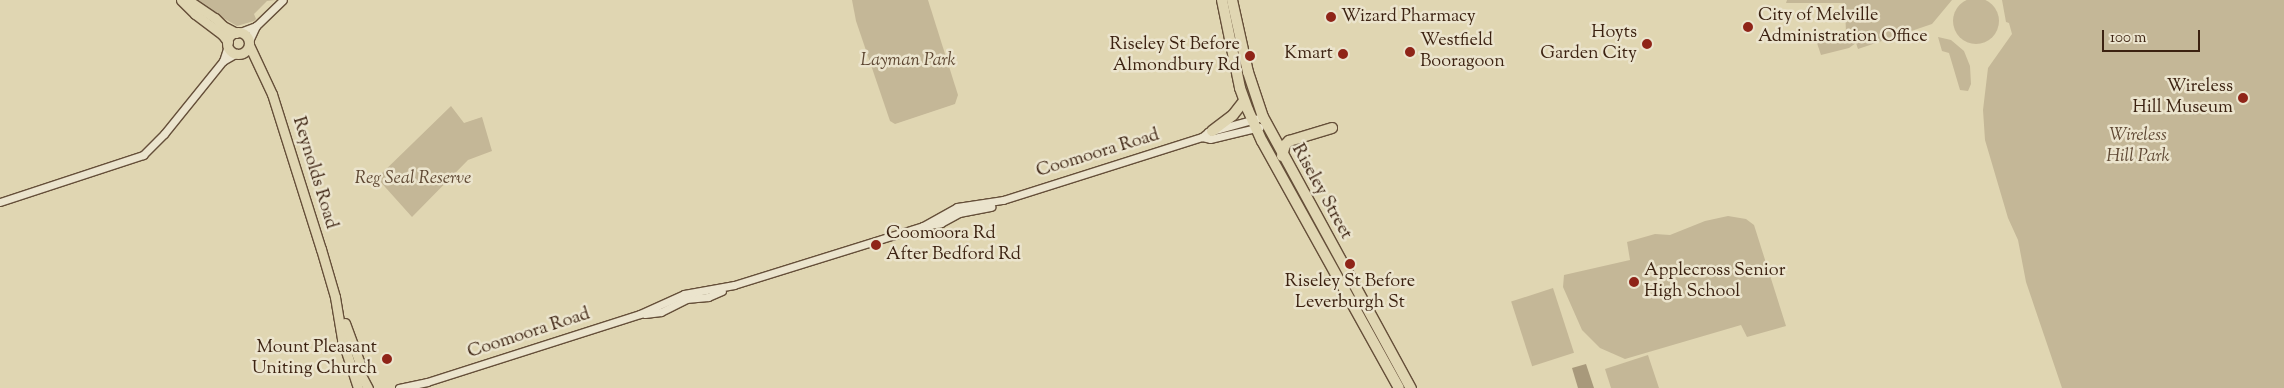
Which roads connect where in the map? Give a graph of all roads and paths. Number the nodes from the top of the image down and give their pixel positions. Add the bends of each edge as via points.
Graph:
1 (181, 0) edge
2 (188, 0) edge
3 (283, 0) edge
4 (1222, 0) edge
5 (1232, 0) edge
6 (256, 26) junction
7 (238, 32) junction
8 (249, 43) junction
9 (228, 44) junction
10 (239, 53) junction
11 (223, 61) junction
12 (255, 61) junction
13 (1244, 101) junction
14 (1265, 122) junction
15 (1254, 123) junction
16 (1332, 128) dead end
17 (1212, 131) junction
18 (1202, 137) junction
19 (1282, 156) junction
20 (0, 202) edge
21 (334, 297) junction
22 (427, 382) junction
23 (358, 388) edge
24 (368, 388) edge
25 (399, 388) edge
26 (414, 388) edge
27 (1399, 388) edge
28 (1412, 388) edge

1 - 9 main road via 222,34
2 - 7 main road via 223,26
3 - 6 street
4 - 13 highway, Riseley Street
5 - 14 highway, Riseley Street via 1248,72
6 - 7 street
6 - 8 street
7 - 8 main road via 246,35
7 - 9 main road via 230,36
8 - 10 main road via 246,50
8 - 12 main road, Reynolds Road
9 - 10 main road
9 - 11 street
10 - 11 street
10 - 12 main road
11 - 20 street via 143,155
12 - 21 main road, Reynolds Road via 272,94
13 - 15 highway, Riseley Street
13 - 17 highway via 1233,115
14 - 15 street, Coomoora Road
14 - 19 highway, Riseley Street
15 - 17 street, Coomoora Road
15 - 18 street, Coomoora Road via 1210,138
15 - 27 highway, Riseley Street
16 - 19 highway via 1289,141
17 - 18 street, Coomoora Road
18 - 22 street, Coomoora Road via 1003,200 957,207 922,226 734,285 708,297 686,299 661,312 640,314
19 - 28 highway, Riseley Street
21 - 23 main road, Reynolds Road via 342,339
21 - 24 main road, Reynolds Road
22 - 25 street, Coomoora Road
22 - 26 street, Coomoora Road

